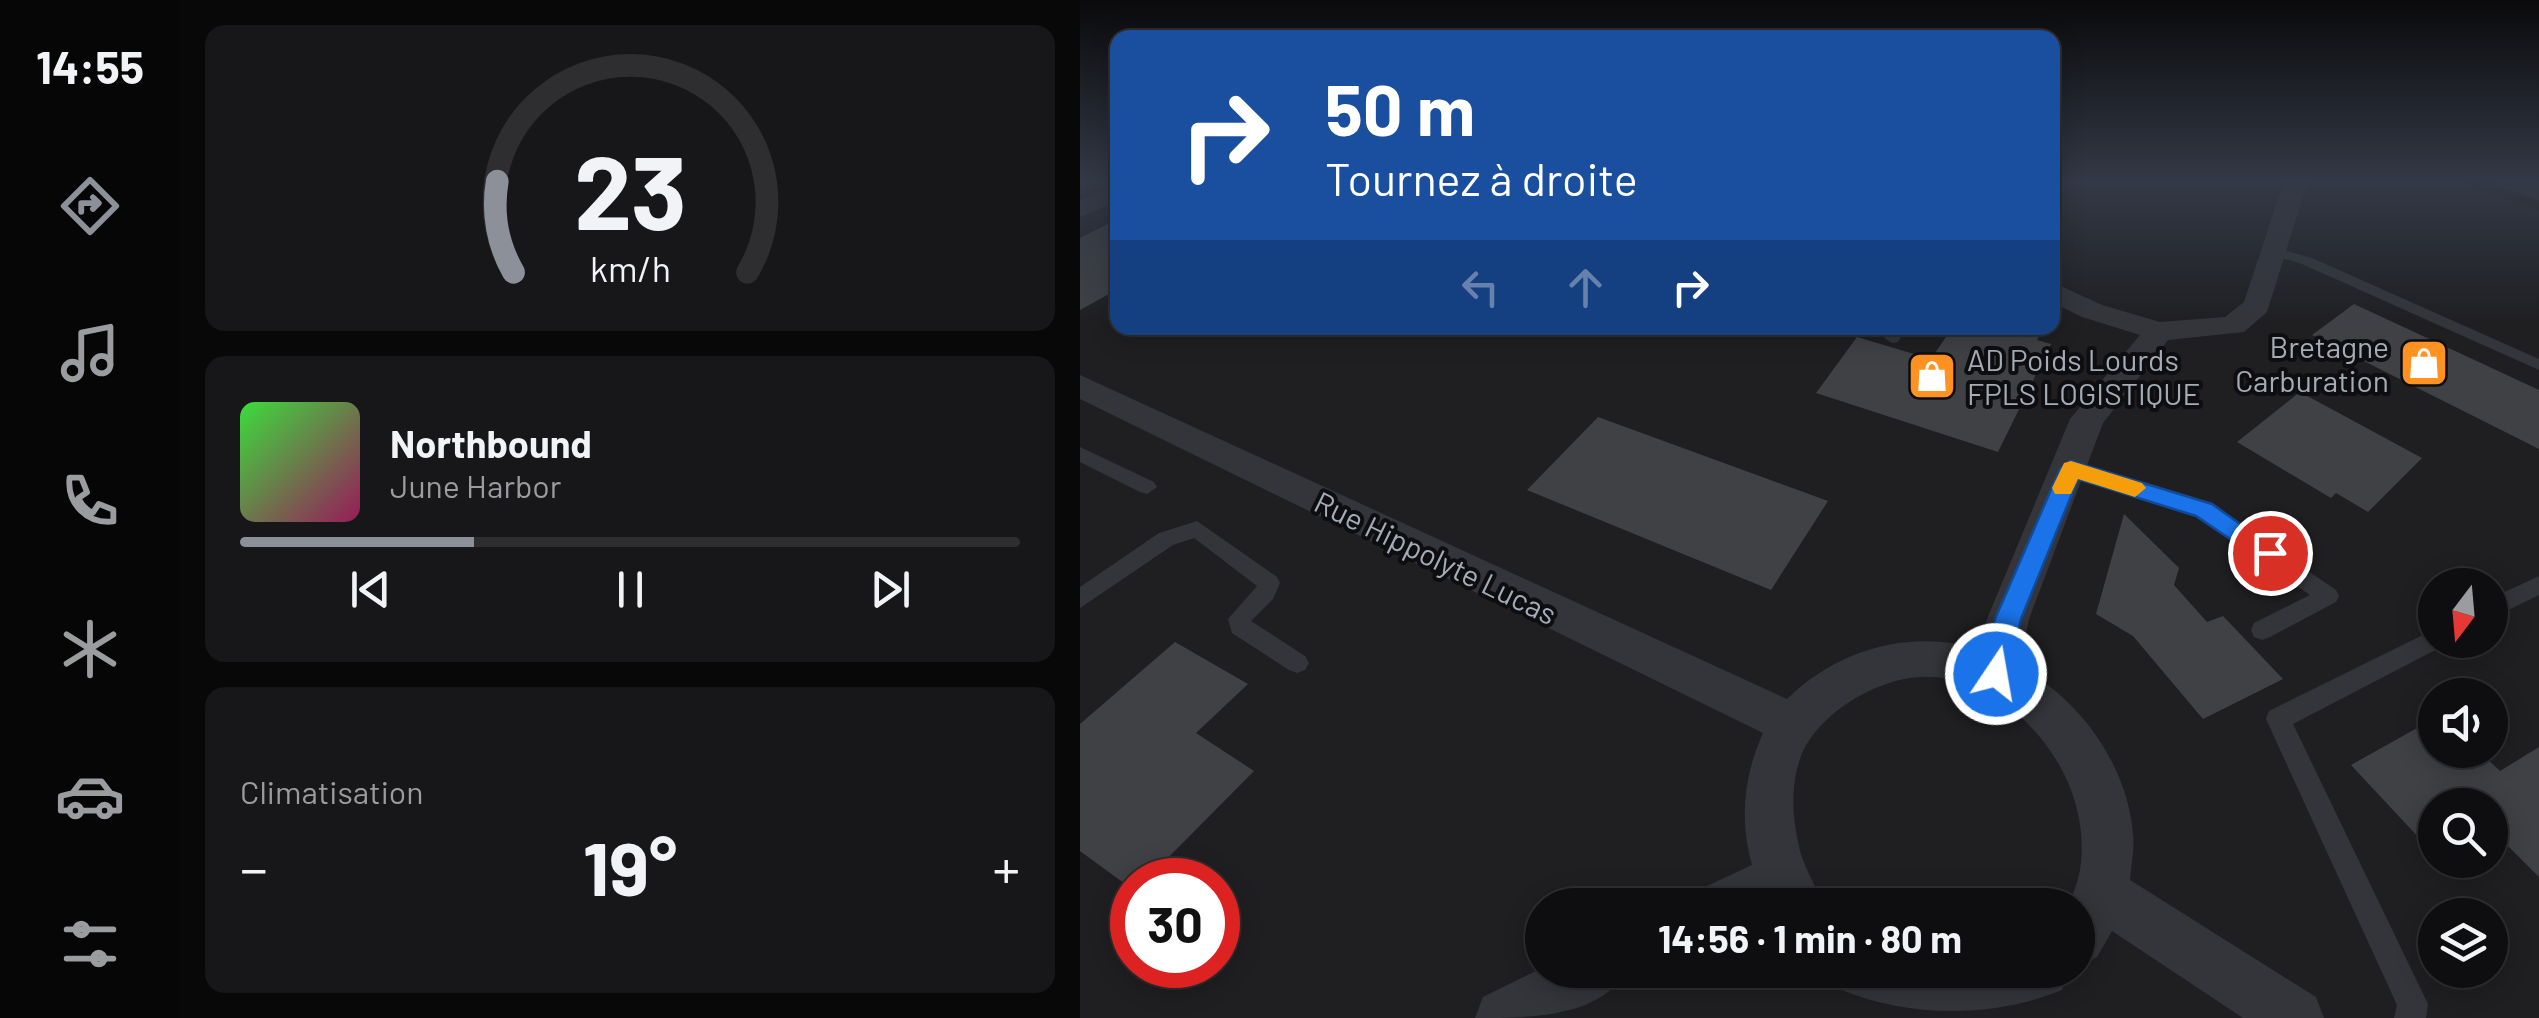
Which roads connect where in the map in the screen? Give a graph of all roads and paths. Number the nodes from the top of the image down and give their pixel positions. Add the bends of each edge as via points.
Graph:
1 (2281, 229) edge
2 (2274, 251) junction
3 (2060, 294) edge
4 (2160, 331) junction
5 (2539, 365) edge
6 (1080, 386) edge
7 (1081, 456) edge
8 (2071, 469) junction
9 (1147, 487) dead end
10 (2539, 585) edge
11 (1080, 600) edge
12 (2508, 601) edge
13 (2262, 630) dead end
14 (2418, 648) edge
15 (1297, 663) dead end
16 (1996, 674) junction
17 (1793, 723) junction
18 (1788, 888) edge
19 (2095, 890) edge
20 (2095, 918) edge
21 (1563, 988) edge
22 (1905, 988) edge
23 (2016, 988) edge
24 (1504, 1018) edge
25 (2295, 1018) edge
26 (2410, 1018) edge

1 - 2 street
2 - 4 street via 2257,306 2233,326
2 - 5 lane via 2308,260
3 - 4 street via 2110,318
4 - 8 street via 2087,419
6 - 17 street, Rue Hippolyte Lucas
7 - 9 lane
8 - 13 lane via 2204,510 2328,596
8 - 16 street via 2008,619
10 - 12 lane
11 - 15 lane via 1166,539 1197,529 1268,583 1240,626
14 - 26 lane via 2278,719 2412,1004
16 - 17 street via 1944,658 1892,659 1843,676
16 - 19 street via 2048,710 2088,761 2108,826
17 - 18 street via 1775,757 1766,815
20 - 25 street
21 - 24 street
22 - 23 street via 1948,999

